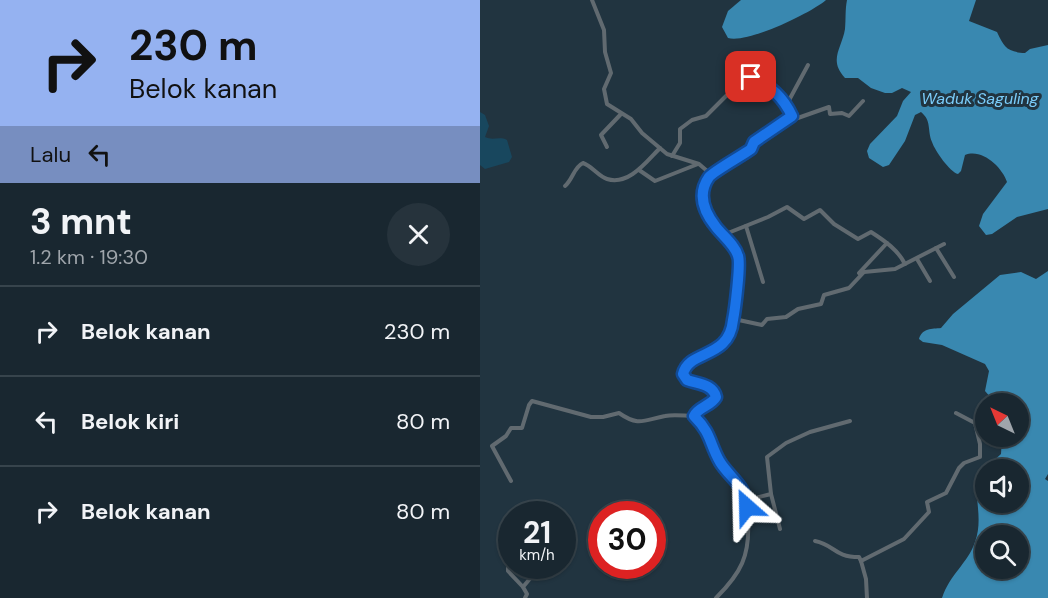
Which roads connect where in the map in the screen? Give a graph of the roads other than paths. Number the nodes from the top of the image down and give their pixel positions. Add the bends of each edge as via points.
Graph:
1 (592, 0) edge
2 (808, 64) dead end
3 (746, 67) dead end
4 (749, 78) junction
5 (863, 101) dead end
6 (787, 104) junction
7 (621, 114) junction
8 (792, 116) junction
9 (607, 147) dead end
10 (660, 148) junction
11 (672, 156) junction
12 (699, 164) junction
13 (639, 170) junction
14 (709, 177) junction
15 (565, 186) dead end
16 (746, 226) junction
17 (723, 235) junction
18 (887, 243) junction
19 (944, 244) dead end
20 (936, 248) junction
21 (917, 259) junction
22 (905, 264) junction
23 (858, 276) junction
24 (954, 277) dead end
25 (930, 281) dead end
26 (763, 282) dead end
27 (734, 319) junction
28 (956, 413) dead end
29 (694, 416) junction
30 (850, 421) dead end
31 (511, 481) dead end
32 (771, 494) junction
33 (747, 500) junction
34 (780, 529) dead end
35 (815, 541) dead end
36 (861, 561) junction
37 (516, 579) edge
38 (530, 579) edge
39 (523, 587) junction
40 (525, 598) edge
41 (716, 598) edge
42 (867, 598) edge

1 - 7 street via 604,30 611,73 604,100
2 - 6 street
3 - 4 street
4 - 6 street via 770,87
4 - 11 street via 706,116 679,130 680,143
5 - 8 street via 849,116 830,114 829,107 795,119
6 - 8 street
7 - 9 street via 601,135
7 - 10 street
8 - 14 street
10 - 11 street
10 - 13 street
11 - 12 street
12 - 13 street via 655,181
12 - 14 street
13 - 15 street via 614,180 583,163
14 - 17 street via 702,202
16 - 17 street
16 - 18 street via 787,207 804,219 820,210 834,225 857,238 870,232
16 - 26 street
17 - 27 street via 739,259
18 - 22 street
18 - 23 street
19 - 20 street
20 - 21 street
20 - 24 street
21 - 22 street
21 - 25 street
22 - 23 street
23 - 27 street via 849,288 823,296 821,304 798,309 788,316 767,319 762,325
27 - 29 street via 725,343 688,364 684,371 687,380 709,387 716,394 712,403
28 - 36 street via 975,423 980,457 964,463 946,493 927,502 929,512 906,538
29 - 31 street via 640,422 630,421 619,413 591,417 532,401 522,428 511,428 492,446
29 - 33 street via 704,425 721,463 744,490
30 - 32 street via 810,432 767,457
32 - 33 street
32 - 34 street
33 - 41 street via 744,561
35 - 36 street via 843,557 859,557
36 - 42 street
37 - 39 street
38 - 39 street
39 - 40 street

